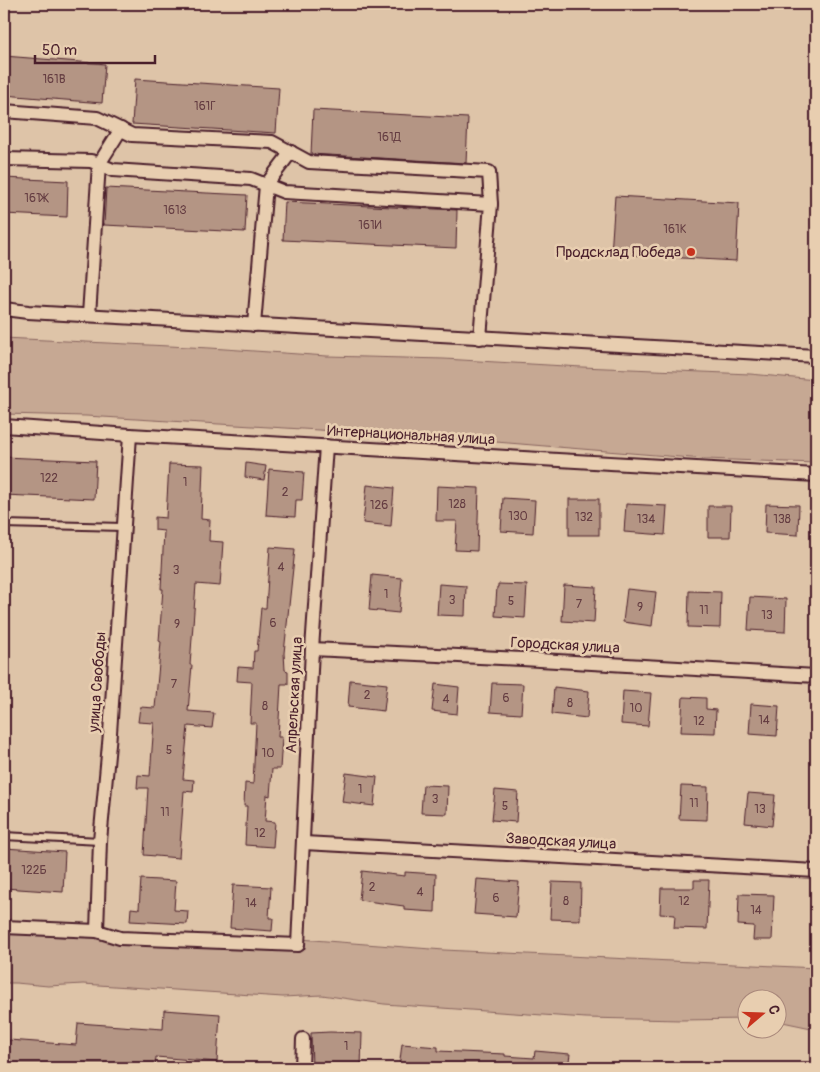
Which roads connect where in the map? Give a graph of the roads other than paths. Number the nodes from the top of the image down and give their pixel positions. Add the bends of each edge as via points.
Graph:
1 (4, 111) edge
2 (121, 129) junction
3 (291, 152) junction
4 (4, 159) edge
5 (99, 164) junction
6 (266, 185) junction
7 (491, 204) junction
8 (4, 309) edge
9 (89, 315) junction
10 (254, 325) junction
11 (480, 338) junction
12 (816, 356) edge
13 (4, 426) edge
14 (130, 435) junction
15 (326, 446) junction
16 (816, 476) edge
17 (4, 524) edge
18 (123, 526) junction
19 (312, 649) junction
20 (816, 676) edge
21 (4, 836) edge
22 (100, 841) junction
23 (304, 843) junction
24 (816, 871) edge
25 (4, 926) edge
26 (97, 931) junction
27 (303, 1039) dead end
28 (302, 1068) edge

1 - 2 street via 97,118
2 - 3 street via 132,135 272,142
2 - 5 street
3 - 6 street
3 - 7 street via 309,162 489,172
4 - 5 street via 91,161
5 - 6 street via 113,170 250,179
5 - 9 street
6 - 7 street via 284,192
6 - 10 street
7 - 11 street
8 - 9 street
9 - 10 street
10 - 11 street
11 - 12 street
13 - 14 street, Интернациональная улица
14 - 15 street, Интернациональная улица
14 - 18 street, улица Свободы
15 - 16 street, Интернациональная улица
15 - 19 street, Апрельская улица
17 - 18 lane
18 - 22 street, улица Свободы
19 - 20 street, Городская улица
19 - 23 street, Апрельская улица
21 - 22 lane
22 - 26 street, улица Свободы
23 - 24 street, Заводская улица
23 - 26 street, Апрельская улица via 298,945 120,938
25 - 26 street
27 - 28 street

